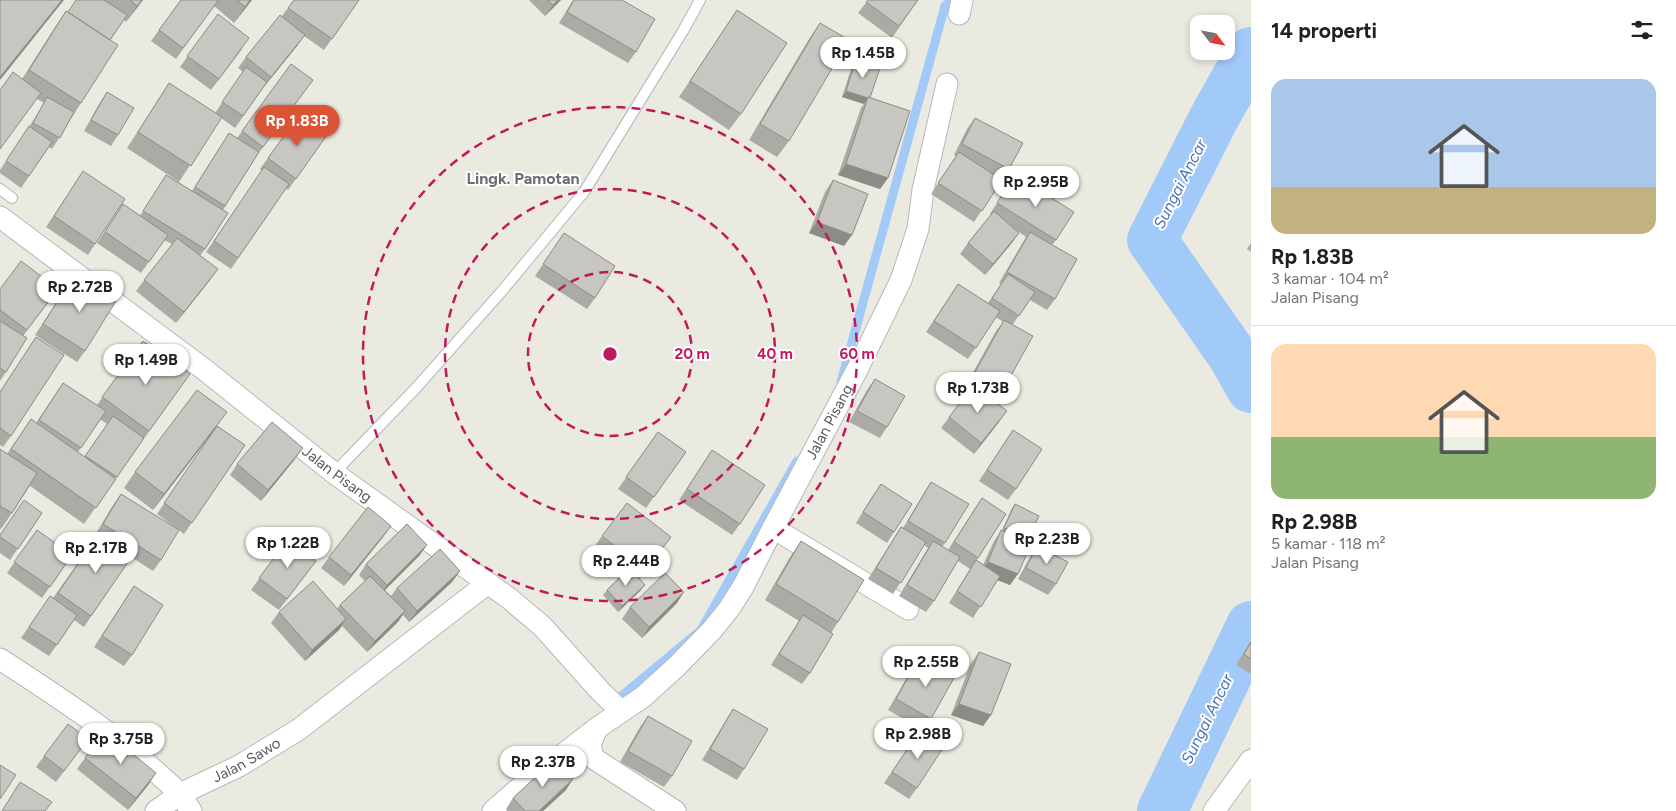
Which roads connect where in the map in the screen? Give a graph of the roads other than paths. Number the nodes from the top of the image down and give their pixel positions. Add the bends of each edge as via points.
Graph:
1 (700, 0) edge
2 (947, 84) dead end
3 (0, 189) edge
4 (12, 198) dead end
5 (0, 217) edge
6 (334, 473) junction
7 (773, 528) junction
8 (488, 583) junction
9 (908, 609) dead end
10 (0, 659) edge
11 (619, 709) junction
12 (596, 728) junction
13 (1251, 761) edge
14 (185, 803) edge
15 (156, 811) edge
16 (493, 811) edge
17 (674, 811) edge
18 (1214, 811) edge

1 - 6 lane via 584,192 416,388
2 - 7 street, Jalan Pisang via 923,190 918,229 900,280 857,370
3 - 4 lane
5 - 6 street, Jalan Pisang via 205,370
6 - 8 street, Jalan Pisang
7 - 9 street
7 - 11 street, Jalan Pisang via 743,587 712,630 650,690
8 - 11 street, Jalan Pisang via 543,627
8 - 14 street, Jalan Sawo via 298,730
10 - 14 street via 65,701 131,750
11 - 12 street
12 - 16 street
12 - 17 street via 590,745 593,758
13 - 18 street
14 - 15 street, Jalan Sawo

